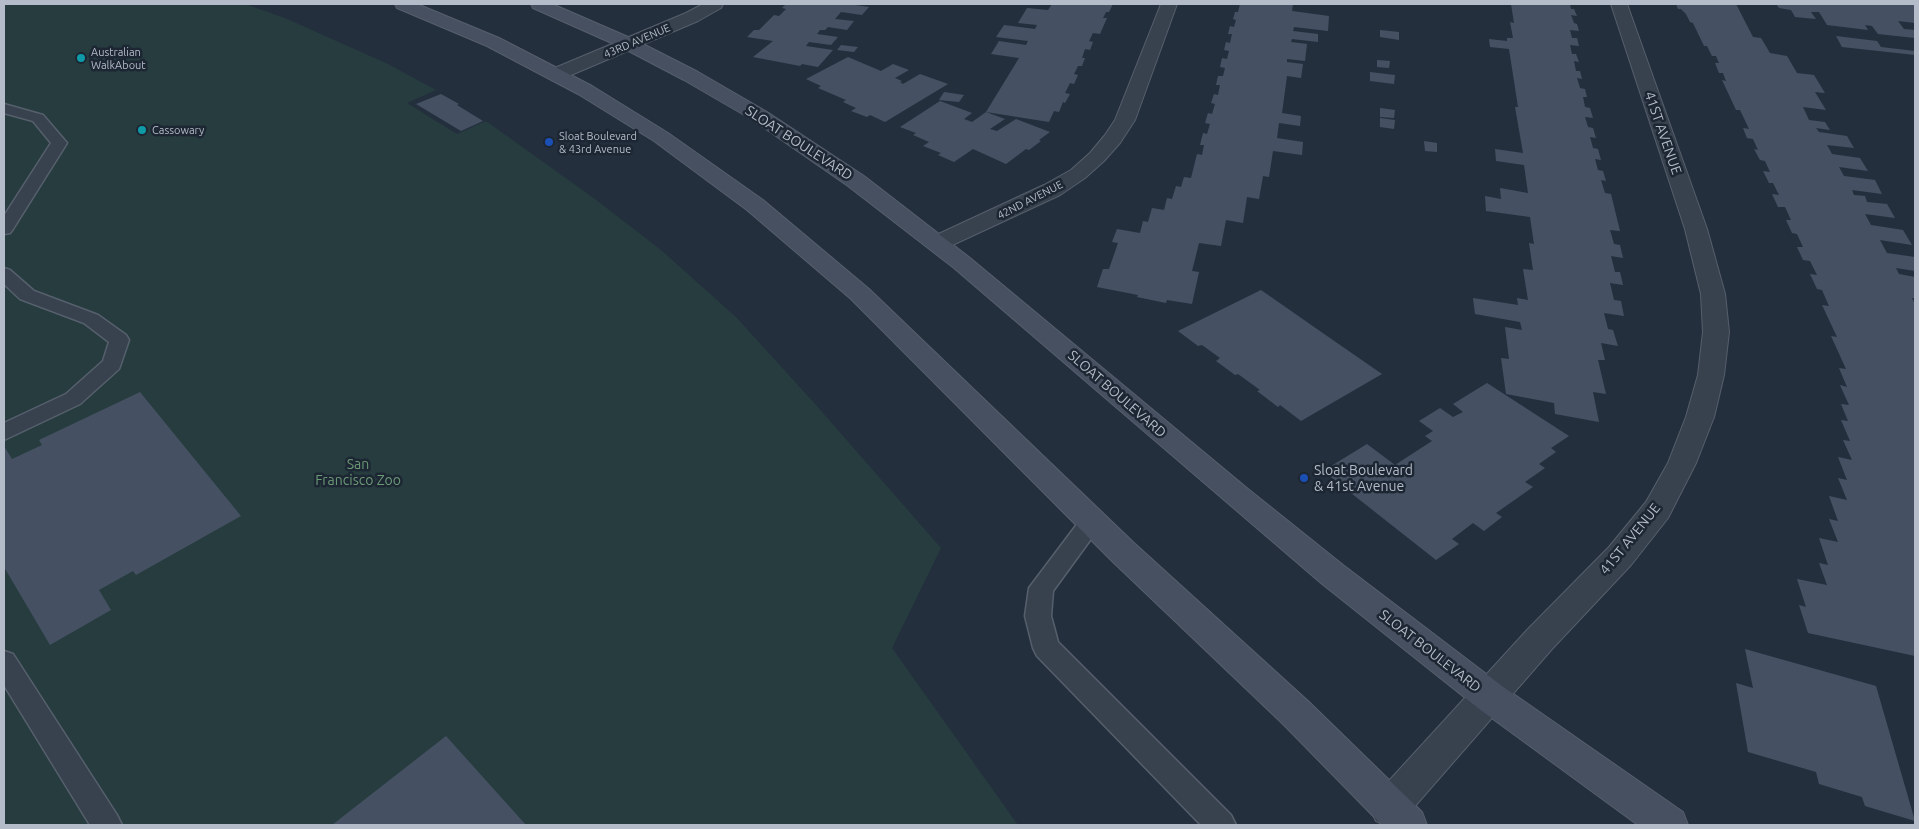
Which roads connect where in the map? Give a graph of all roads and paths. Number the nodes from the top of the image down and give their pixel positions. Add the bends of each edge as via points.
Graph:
1 (403, 4) edge
2 (539, 4) edge
3 (715, 4) edge
4 (1169, 4) edge
5 (1619, 4) edge
6 (629, 44) junction
7 (557, 74) junction
8 (4, 108) edge
9 (4, 229) edge
10 (938, 243) junction
11 (4, 274) edge
12 (4, 432) edge
13 (1092, 521) junction
14 (4, 662) edge
15 (1490, 697) junction
16 (1398, 817) edge
17 (107, 825) edge
18 (1221, 825) edge
19 (1669, 825) edge

1 - 7 street via 493,42
2 - 6 street, SLOAT BOULEVARD
3 - 6 street, 43RD AVENUE
4 - 10 street, 42ND AVENUE via 1125,120 1097,157 1052,190
5 - 15 street, 41ST AVENUE via 1705,259 1713,294 1716,332 1711,375 1682,463 1657,510 1620,556 1540,639
6 - 7 street, 43RD AVENUE
6 - 10 street, SLOAT BOULEVARD via 691,76 807,147
7 - 13 street via 661,137 732,186 780,226 860,294
8 - 9 lane via 38,118 59,143
10 - 15 street, SLOAT BOULEVARD via 1283,534
11 - 12 lane via 27,295 91,319 119,340 112,364 73,399
13 - 16 street via 1296,713
13 - 18 lane via 1041,588 1038,616 1046,648
14 - 17 lane
15 - 16 street, 41ST AVENUE
15 - 19 street, SLOAT BOULEVARD

